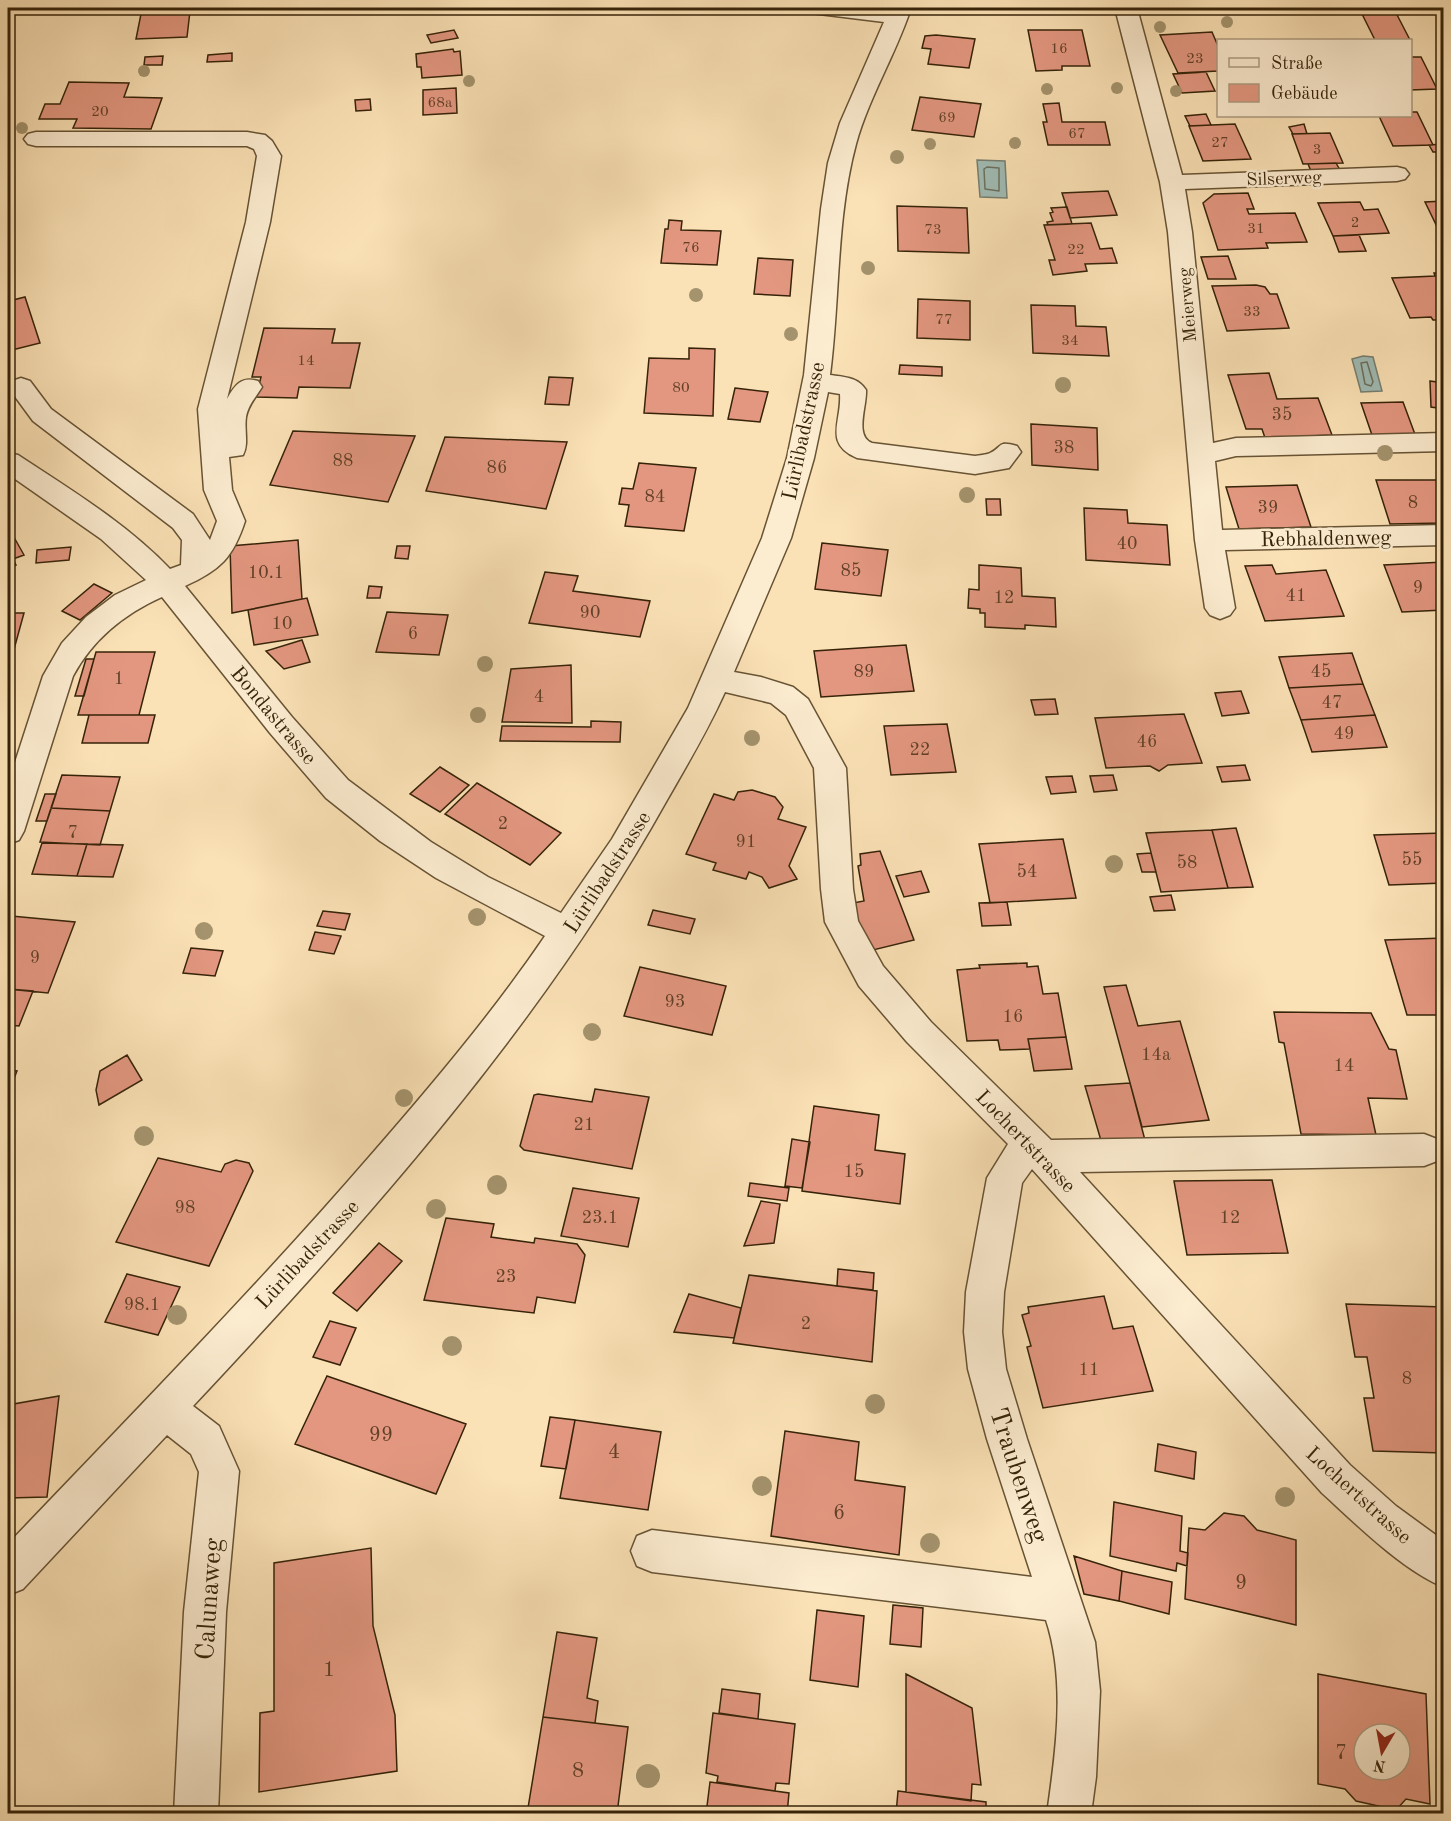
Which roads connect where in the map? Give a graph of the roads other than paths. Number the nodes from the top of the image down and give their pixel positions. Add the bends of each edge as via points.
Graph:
1 (819, 8) edge
2 (1126, 8) edge
3 (899, 12) edge
4 (36, 139) dead end
5 (1397, 174) dead end
6 (1172, 182) junction
7 (815, 381) junction
8 (21, 387) dead end
9 (249, 387) dead end
10 (1443, 442) edge
11 (1007, 452) dead end
12 (1201, 455) junction
13 (8, 462) edge
14 (231, 521) junction
15 (1443, 535) edge
16 (1209, 540) junction
17 (195, 570) junction
18 (166, 583) junction
19 (1220, 608) dead end
20 (718, 680) junction
21 (8, 831) edge
22 (568, 932) junction
23 (1036, 1149) junction
24 (1424, 1150) dead end
25 (164, 1408) junction
26 (652, 1551) dead end
27 (1443, 1567) edge
28 (8, 1574) edge
29 (1061, 1602) junction
30 (196, 1814) edge
31 (1069, 1814) edge

1 - 3 street
2 - 6 street, Meierweg
3 - 7 street, Lürlibadstrasse via 841,156
4 - 14 street via 247,139 256,140 268,150 258,222 211,409 218,490
5 - 6 street, Silserweg
6 - 12 street, Meierweg
7 - 11 street via 853,390 849,432 855,448 975,465 999,461
7 - 20 street, Lürlibadstrasse via 807,430 786,509
8 - 17 street via 42,415 183,521 196,539
9 - 14 street via 238,399 231,420 238,499
10 - 12 street via 1236,447
12 - 16 street, Meierweg
13 - 18 street, Bondastrasse via 74,503 129,544
14 - 17 street via 215,556
15 - 16 street, Rebhaldenweg
16 - 19 street, Meierweg
17 - 18 street
18 - 21 street via 125,602 72,651 58,676
18 - 22 street, Bondastrasse via 336,788 380,824 459,878
20 - 22 street, Lürlibadstrasse via 652,802
20 - 23 street, Lochertstrasse via 782,695 797,707 830,768 837,889 842,922 854,946 871,976 919,1032
22 - 25 street, Lürlibadstrasse via 472,1065 406,1144
23 - 24 street
23 - 27 street, Lochertstrasse via 1336,1479
23 - 29 street, Traubenweg via 1005,1178 985,1292 983,1332 987,1369 1004,1429
25 - 28 street, Lürlibadstrasse
25 - 30 street, Calunaweg via 206,1440 219,1471 205,1612
26 - 29 street
29 - 31 street, Traubenweg via 1074,1642 1079,1691

